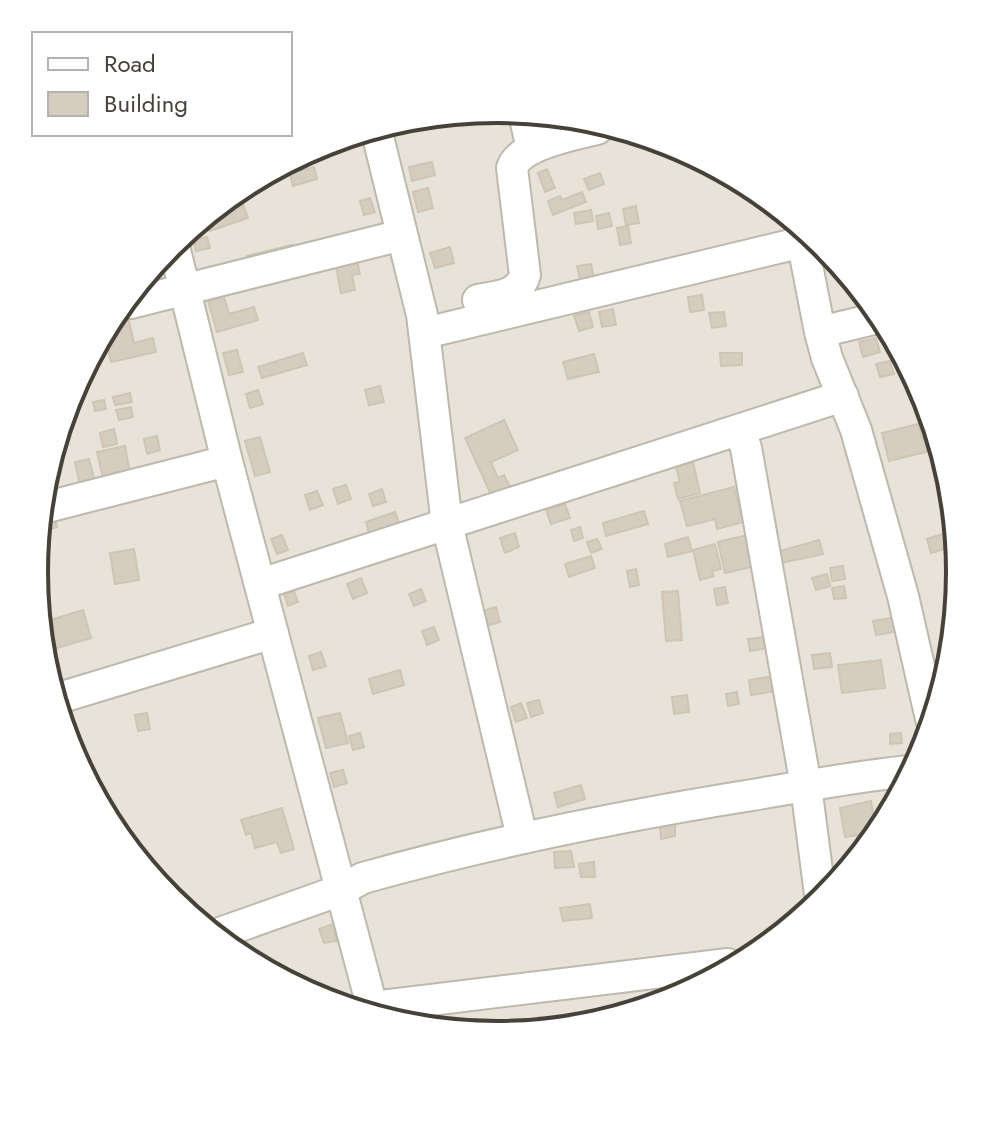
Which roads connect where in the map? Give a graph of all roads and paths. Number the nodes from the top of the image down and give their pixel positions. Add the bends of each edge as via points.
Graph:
1 (526, 124) edge
2 (586, 132) edge
3 (378, 139) edge
4 (532, 149) junction
5 (402, 235) junction
6 (796, 237) edge
7 (804, 245) edge
8 (177, 258) edge
9 (185, 290) junction
10 (140, 301) edge
11 (868, 320) edge
12 (424, 324) junction
13 (820, 332) junction
14 (843, 396) junction
15 (740, 430) junction
16 (227, 461) junction
17 (53, 505) edge
18 (447, 524) junction
19 (261, 584) junction
20 (273, 633) junction
21 (66, 696) edge
22 (927, 701) edge
23 (900, 772) edge
24 (806, 786) junction
25 (522, 837) junction
26 (819, 884) edge
27 (341, 890) junction
28 (227, 930) edge
29 (713, 966) edge
30 (371, 1003) edge
31 (386, 1007) edge

1 - 4 street
2 - 4 street
3 - 5 street
4 - 12 street via 512,168 523,282 514,292
5 - 9 street
5 - 12 street
6 - 12 street
7 - 13 street
8 - 9 street
9 - 10 street
9 - 16 street
11 - 13 street
12 - 18 street
13 - 14 street
14 - 15 street
14 - 22 street via 903,596
15 - 18 street
15 - 24 street
16 - 17 street
16 - 19 street
18 - 19 street
18 - 25 street
19 - 20 street
20 - 21 street
20 - 27 street
23 - 24 street
24 - 25 street
24 - 26 street
25 - 27 street via 363,878
27 - 28 street
27 - 30 street
29 - 31 street

